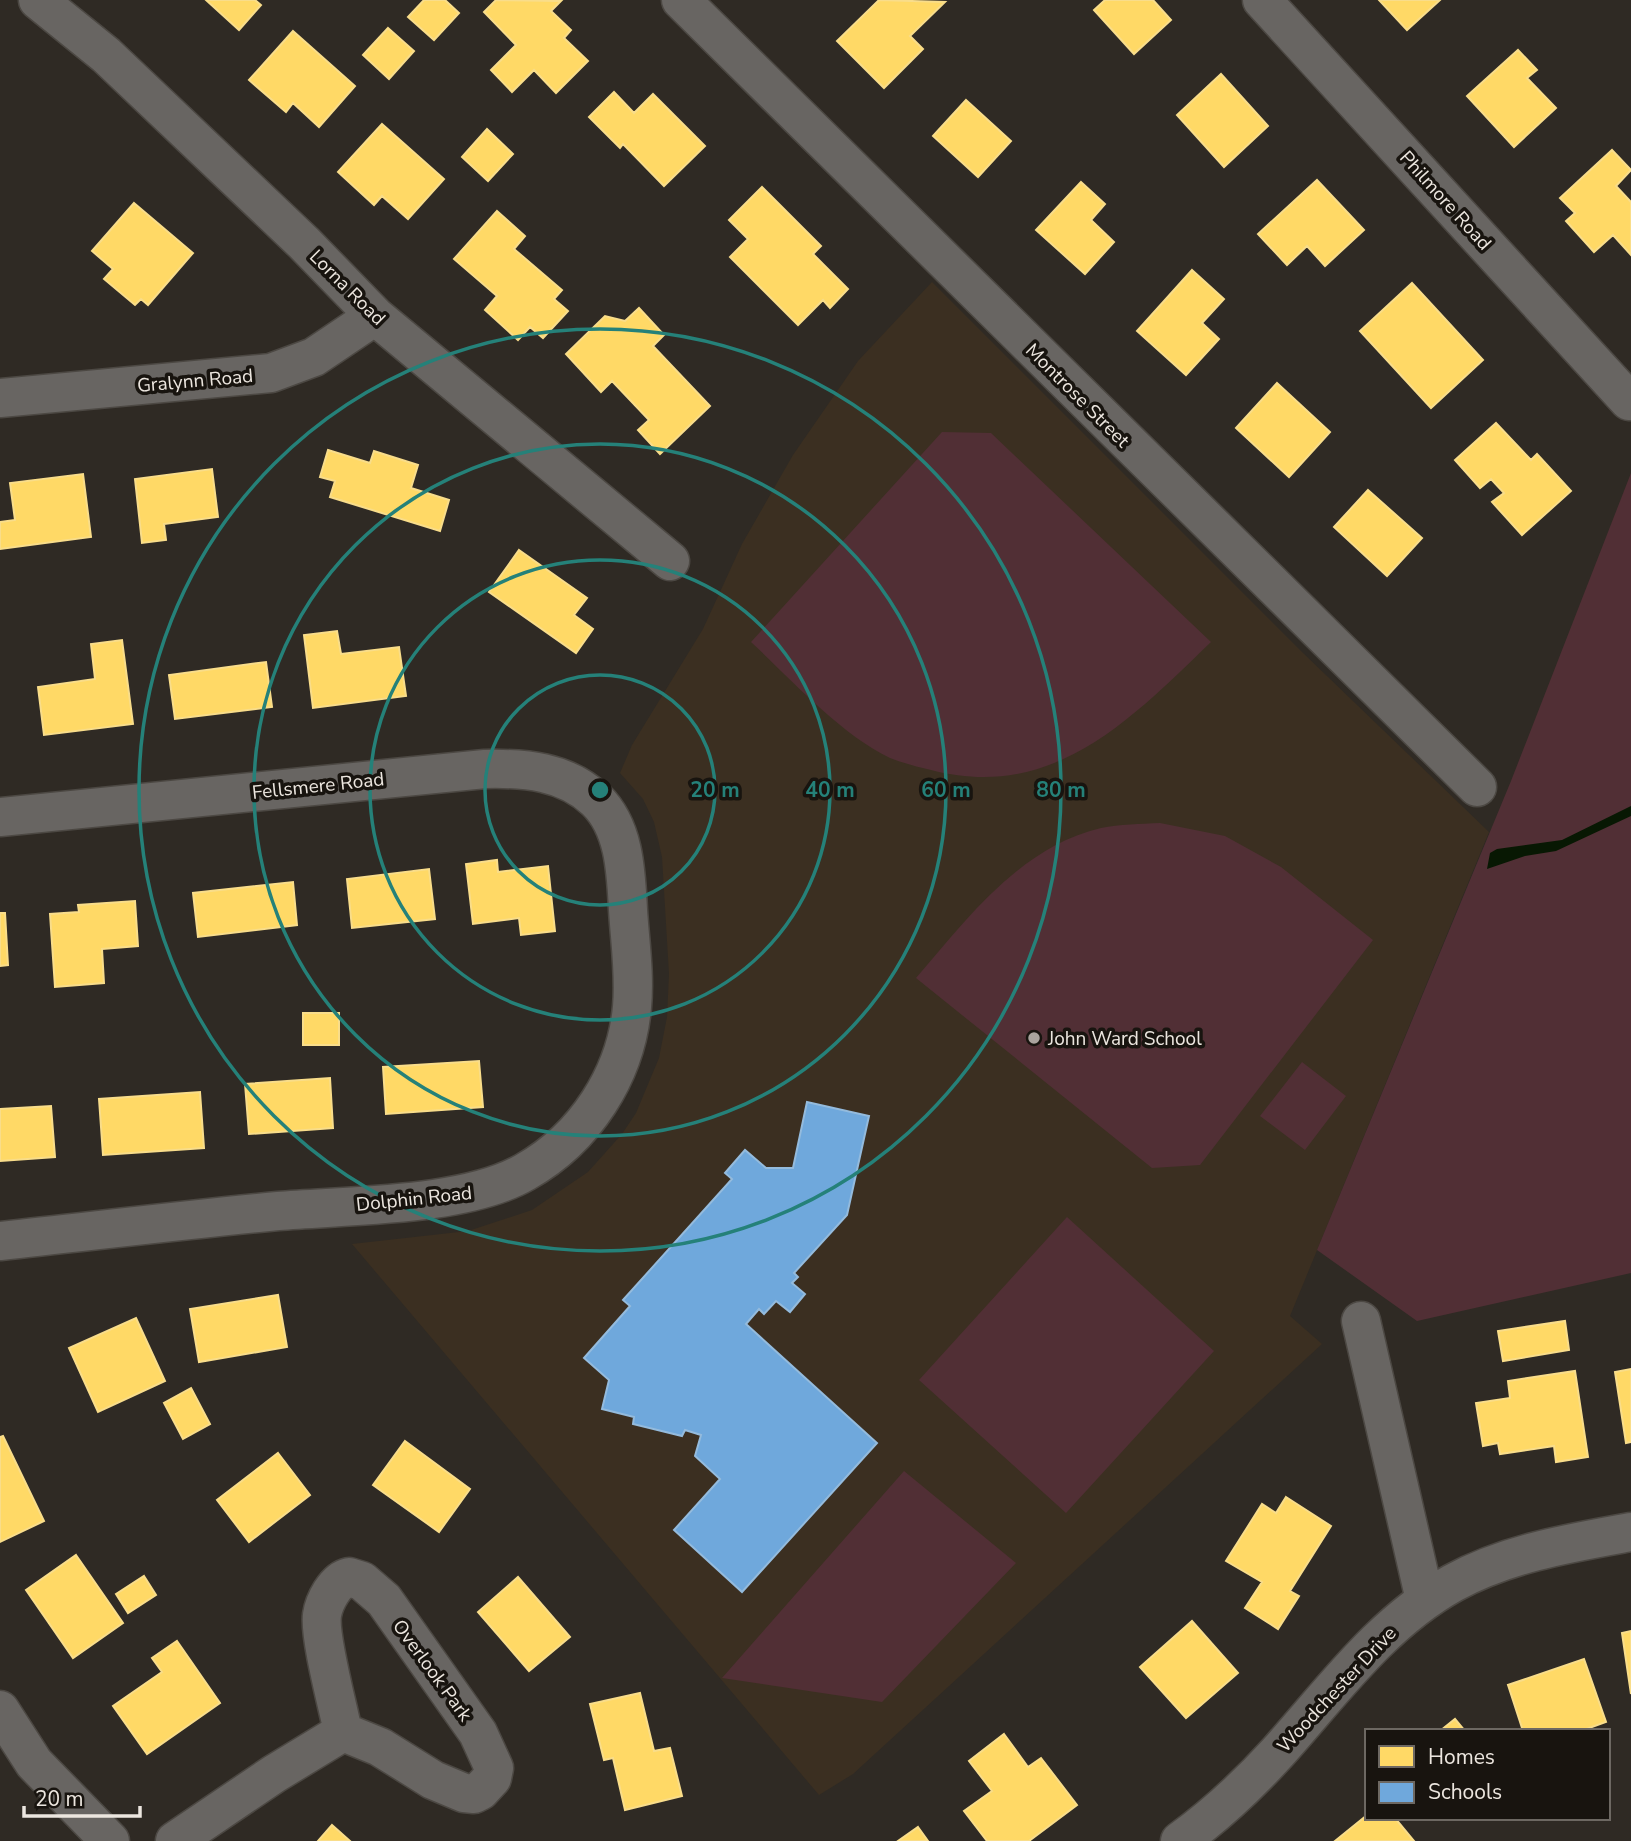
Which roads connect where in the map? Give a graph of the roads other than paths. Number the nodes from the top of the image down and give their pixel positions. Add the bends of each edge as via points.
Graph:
1 (38, 0) edge
2 (681, 0) edge
3 (1262, 0) edge
4 (375, 316) junction
5 (0, 398) edge
6 (1629, 401) dead end
7 (670, 561) dead end
8 (1477, 787) dead end
9 (0, 817) edge
10 (615, 827) joint
11 (0, 1241) edge
12 (1361, 1321) dead end
13 (1631, 1532) edge
14 (1425, 1600) junction
15 (0, 1710) edge
16 (342, 1732) junction
17 (110, 1841) edge
18 (175, 1841) edge
19 (1180, 1841) edge

1 - 4 street, Lorna Road via 116,65
2 - 8 street, Montrose Street
3 - 6 street, Philmore Road
4 - 5 street, Gralynn Road via 314,357 271,373
4 - 7 street, Lorna Road
9 - 10 street, Fellsmere Road via 511,769 570,780 597,801
10 - 11 street, Dolphin Road via 627,887 633,982 627,1036 597,1105 577,1131 545,1159 508,1181 466,1195
12 - 14 street
13 - 14 street, Woodchester Drive via 1499,1562
14 - 19 street, Woodchester Drive via 1372,1646 1237,1794
15 - 17 street via 34,1763
16 - 16 street, Overlook Park via 380,1747 464,1793 480,1791 492,1778 494,1768 478,1733 384,1600 362,1581 349,1577 340,1580 322,1617
16 - 18 street

